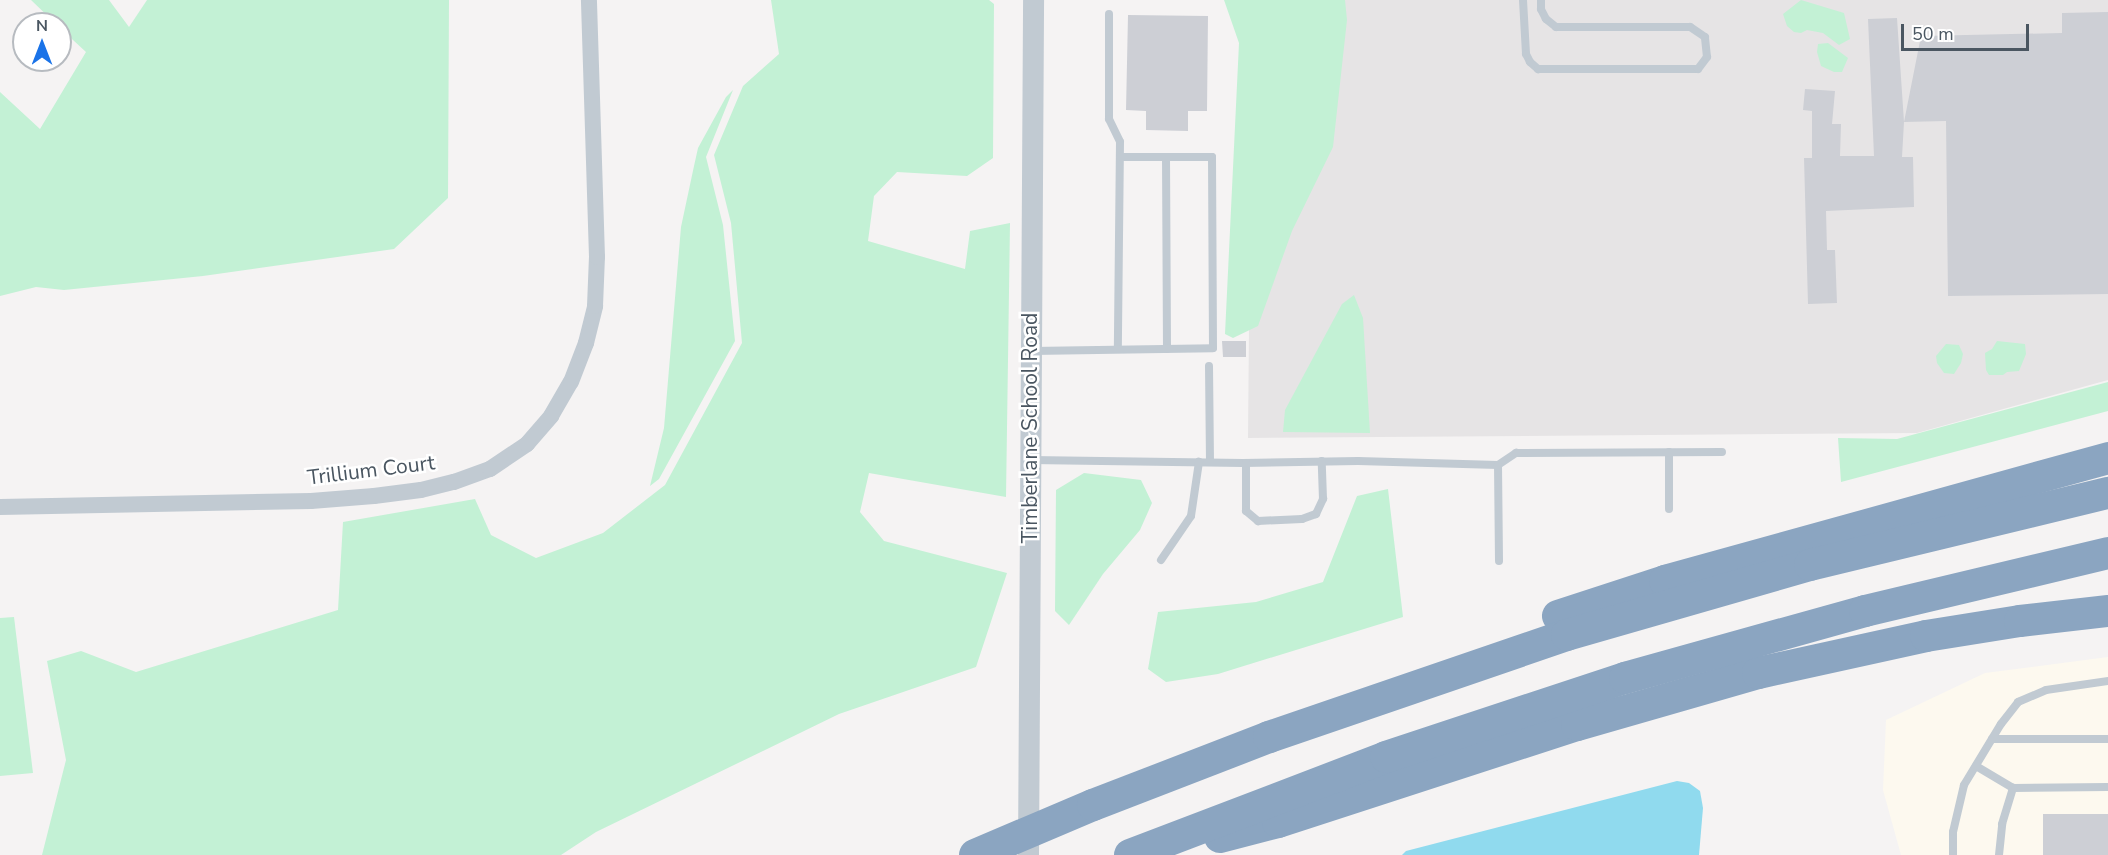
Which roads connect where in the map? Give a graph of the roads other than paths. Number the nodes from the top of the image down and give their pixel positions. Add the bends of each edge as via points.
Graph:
1 (589, 0) edge
2 (1033, 0) edge
3 (1523, 0) edge
4 (1541, 0) edge
5 (1109, 14) dead end
6 (1120, 157) junction
7 (1166, 157) junction
8 (1118, 349) junction
9 (1167, 349) junction
10 (1031, 351) junction
11 (1209, 366) dead end
12 (1669, 452) junction
13 (1722, 452) dead end
14 (2108, 458) edge
15 (1030, 460) junction
16 (1322, 461) junction
17 (1199, 462) junction
18 (1210, 462) junction
19 (1246, 463) junction
20 (1498, 465) junction
21 (2108, 493) edge
22 (0, 507) edge
23 (1669, 508) dead end
24 (2108, 553) edge
25 (1161, 560) dead end
26 (1499, 561) dead end
27 (2108, 611) edge
28 (2108, 681) edge
29 (2108, 739) edge
30 (1992, 740) junction
31 (1210, 759) junction
32 (1976, 766) junction
33 (2013, 788) junction
34 (2108, 788) edge
35 (975, 855) edge
36 (1028, 855) edge
37 (1130, 855) edge
38 (1152, 855) edge
39 (1953, 855) edge
40 (1999, 855) edge

1 - 22 street, Trillium Court via 595,306 571,382 551,416 527,444 490,469 454,482 374,496 311,501
2 - 10 street, Timberlane School Road
3 - 4 lane via 1526,54 1538,69 1698,69 1707,57 1705,37 1690,27 1556,27 1546,19
5 - 6 lane via 1109,118 1120,142
6 - 7 lane
6 - 8 lane
7 - 9 lane
7 - 9 lane via 1212,157 1214,348
8 - 9 lane
8 - 10 lane
10 - 15 street, Timberlane School Road
11 - 18 lane
12 - 13 lane
12 - 20 lane via 1516,453
12 - 23 lane
14 - 31 highway via 1605,600 1423,667
15 - 17 lane
15 - 36 street, Timberlane School Road
16 - 19 lane
16 - 19 lane via 1323,499 1316,514 1302,519 1258,521 1246,511
16 - 20 lane
17 - 18 lane
17 - 25 lane via 1191,516
18 - 19 lane
20 - 26 lane
21 - 31 highway via 1871,549 1658,607 1448,674
24 - 37 highway via 1876,609 1625,678 1386,757
27 - 38 highway via 1926,636 1758,673 1578,725 1278,822
28 - 30 lane via 2046,690 2018,702
29 - 30 lane
30 - 32 lane
31 - 35 highway
32 - 33 lane
32 - 39 lane via 1964,785 1953,832
33 - 34 lane
33 - 40 lane via 2002,824

